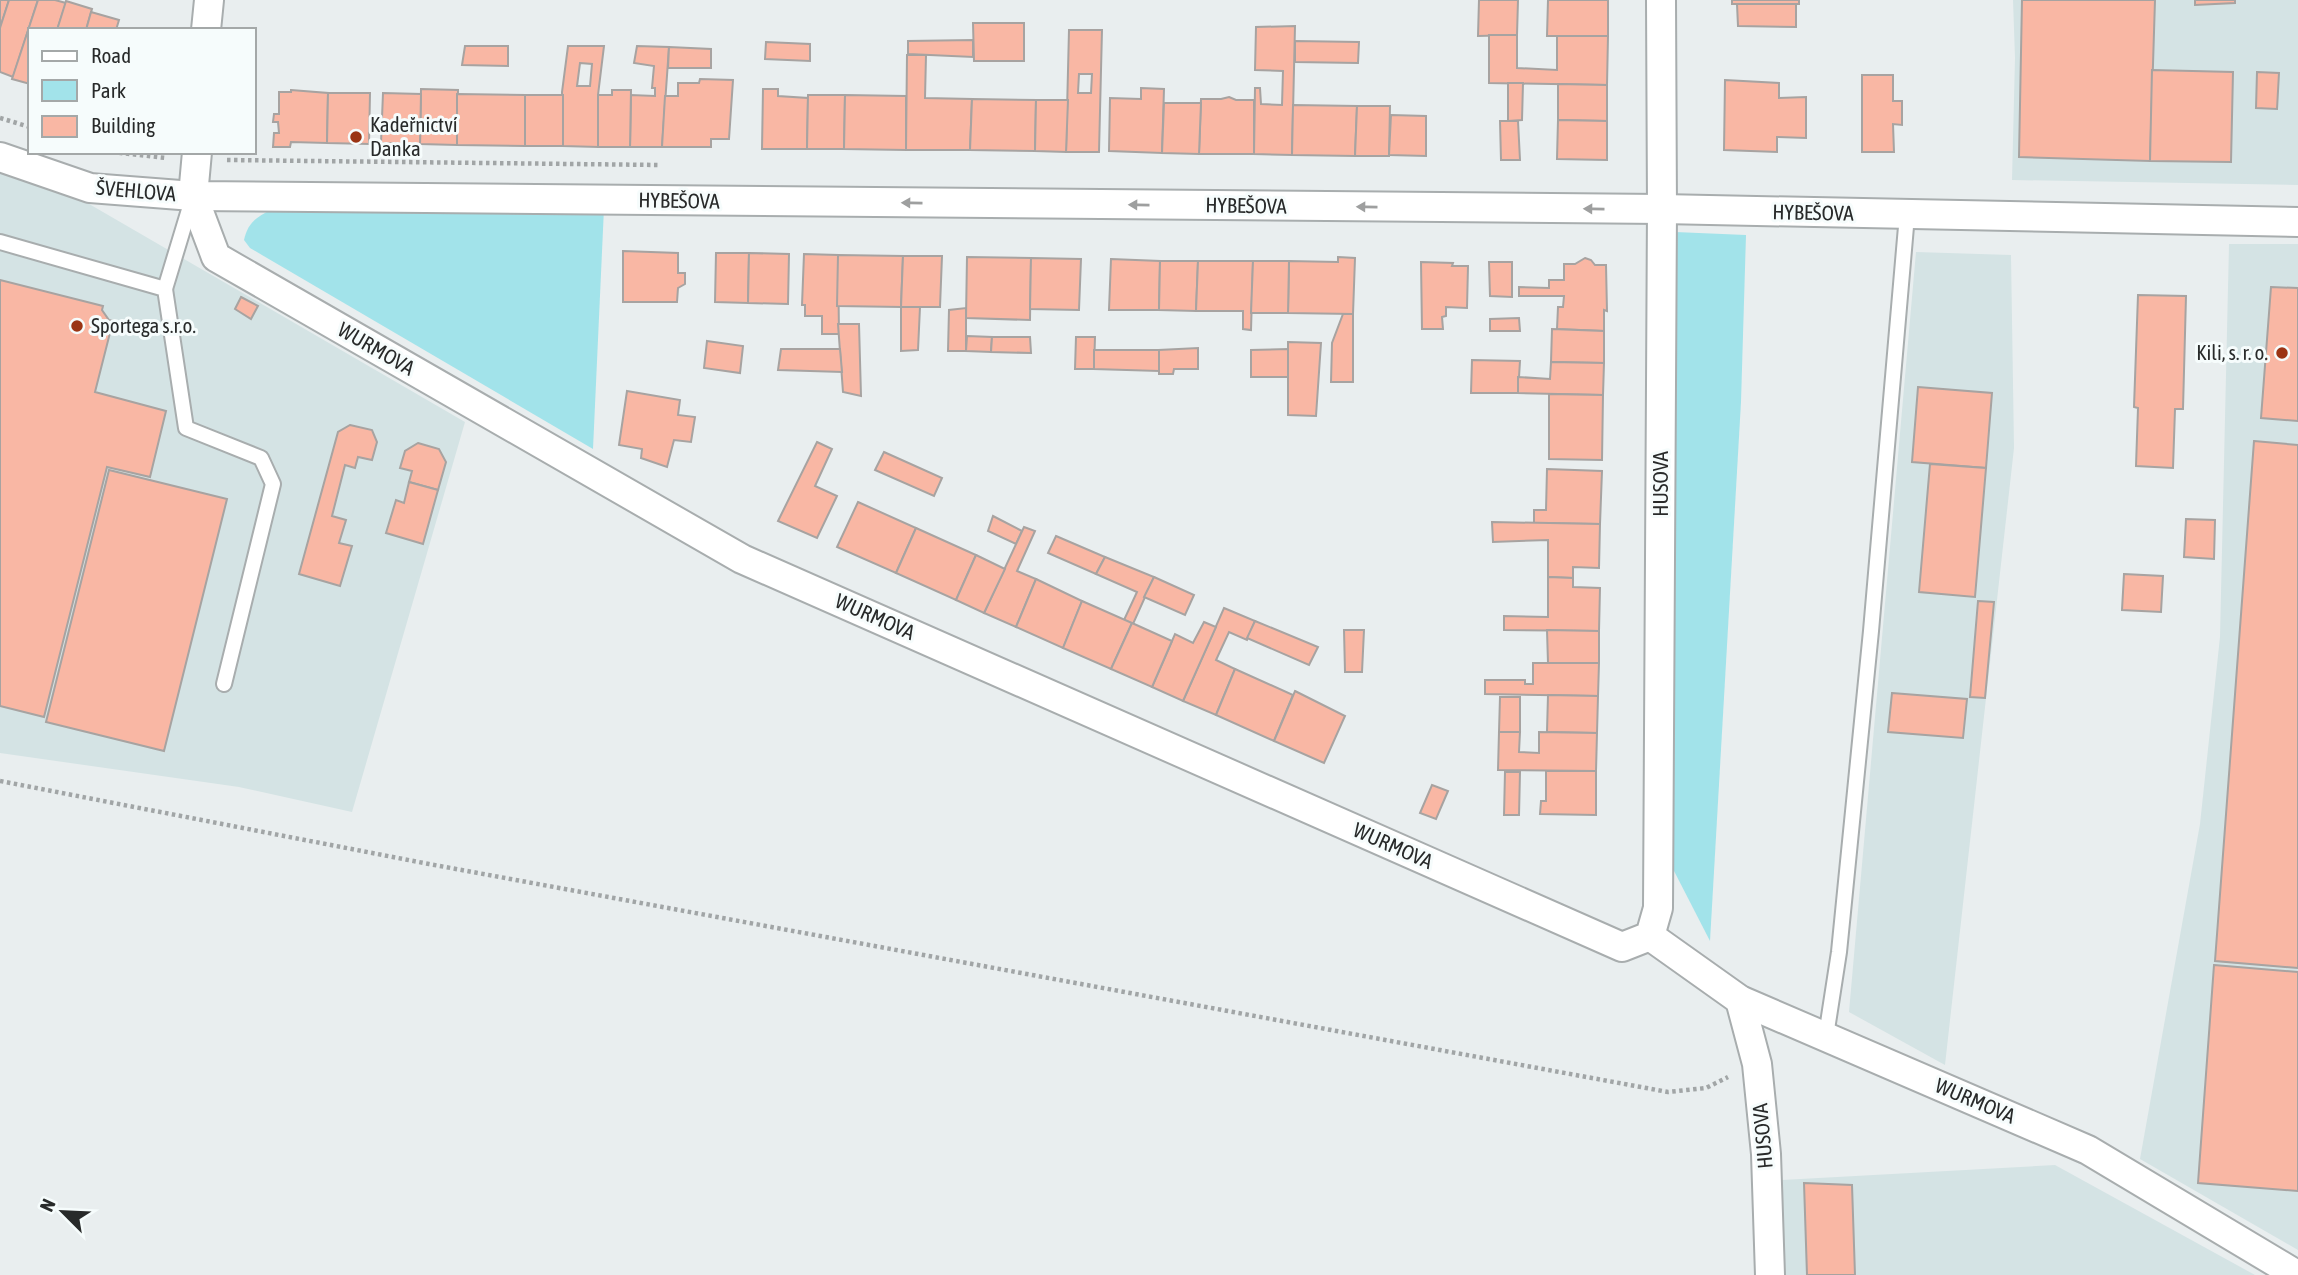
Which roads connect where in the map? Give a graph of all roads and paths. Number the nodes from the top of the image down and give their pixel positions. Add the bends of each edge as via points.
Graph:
1 (209, 0) edge
2 (1661, 0) edge
3 (206, 28) edge
4 (0, 118) edge
5 (28, 126) edge
6 (197, 154) edge
7 (0, 158) edge
8 (194, 196) junction
9 (1662, 209) junction
10 (1908, 215) junction
11 (2298, 222) edge
12 (0, 242) edge
13 (165, 289) junction
14 (224, 684) dead end
15 (0, 781) edge
16 (1650, 936) junction
17 (1740, 1000) junction
18 (1826, 1036) junction
19 (1757, 1064) junction
20 (1770, 1275) edge
21 (2297, 1275) edge

1 - 3 street
2 - 9 street, HUSOVA
4 - 5 path
6 - 8 street
7 - 8 street, ŠVEHLOVA via 90,188
9 -> 8 street, HYBEŠOVA
8 - 13 lane
8 - 16 street, WURMOVA via 216,257 742,559 1622,947
9 - 10 street, HYBEŠOVA
9 - 16 street, HUSOVA via 1658,908
10 - 11 street, HYBEŠOVA
10 - 18 lane via 1839,952
12 - 13 lane
13 - 14 lane via 186,428 261,458 273,484
15 - 19 path via 1668,1092 1706,1088
16 - 17 street, WURMOVA
17 - 18 street, WURMOVA
17 - 19 street, HUSOVA
18 - 21 street, WURMOVA via 2088,1150
19 - 20 street, HUSOVA

